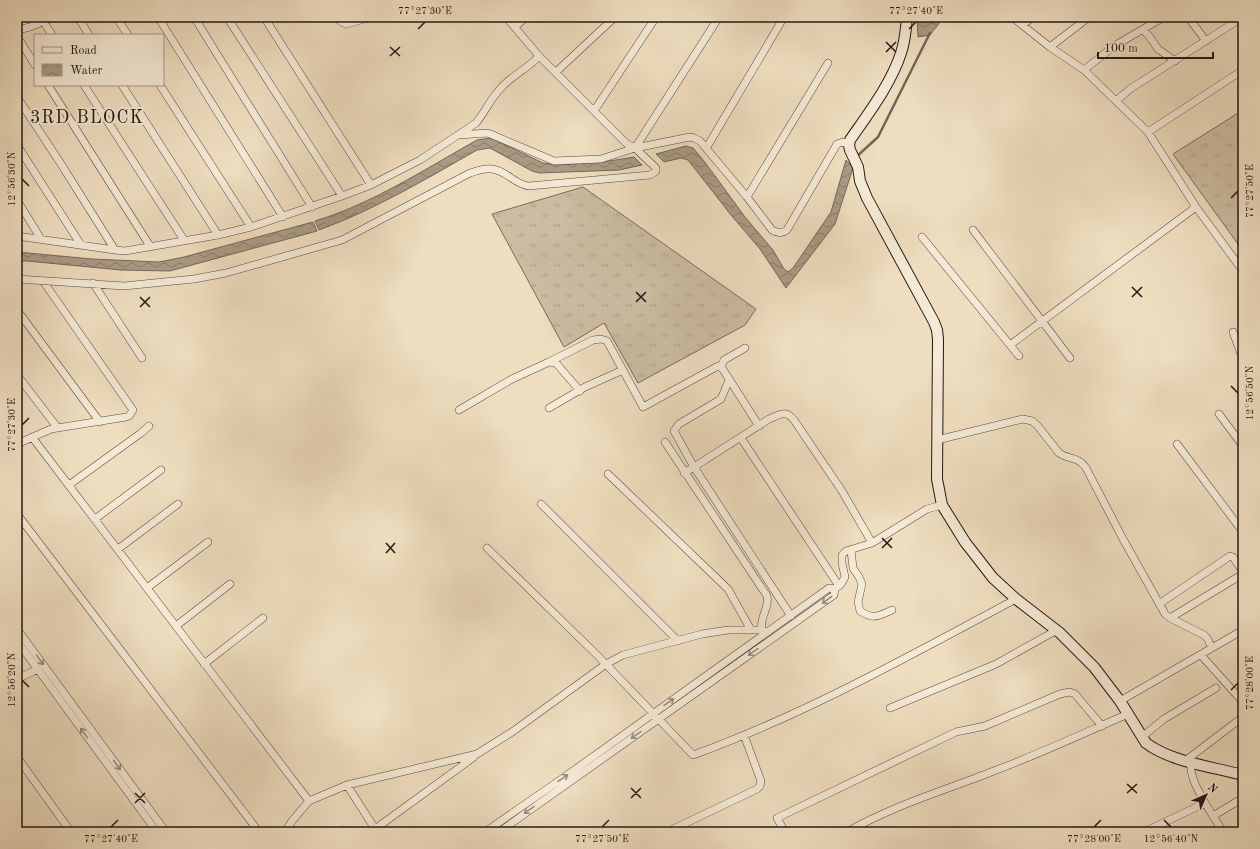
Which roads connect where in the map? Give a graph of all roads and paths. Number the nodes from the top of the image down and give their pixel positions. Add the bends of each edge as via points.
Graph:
1 (54, 17) edge
2 (78, 17) edge
3 (116, 17) edge
4 (158, 17) edge
5 (194, 17) edge
6 (227, 17) edge
7 (264, 17) edge
8 (338, 17) edge
9 (372, 17) edge
10 (506, 17) edge
11 (526, 17) edge
12 (615, 17) edge
13 (656, 17) edge
14 (719, 17) edge
15 (784, 17) edge
16 (907, 17) edge
17 (1012, 17) edge
18 (1032, 17) edge
19 (1089, 17) edge
20 (1164, 17) edge
21 (1188, 17) edge
22 (1243, 17) edge
23 (43, 21) junction
24 (1023, 25) junction
25 (515, 27) junction
26 (17, 30) edge
27 (1143, 30) junction
28 (51, 34) edge
29 (89, 34) edge
30 (127, 34) edge
31 (17, 36) edge
32 (1206, 41) junction
33 (1050, 47) junction
34 (539, 56) junction
35 (1175, 61) junction
36 (34, 63) edge
37 (828, 63) dead end
38 (1084, 70) junction
39 (1243, 70) edge
40 (556, 72) junction
41 (49, 86) edge
42 (85, 86) edge
43 (123, 86) edge
44 (161, 86) edge
45 (17, 97) edge
46 (1116, 101) junction
47 (594, 111) junction
48 (1148, 132) junction
49 (458, 135) junction
50 (17, 145) edge
51 (707, 147) junction
52 (635, 148) junction
53 (850, 149) junction
54 (371, 185) junction
55 (342, 196) junction
56 (747, 197) junction
57 (17, 200) edge
58 (312, 207) junction
59 (1196, 207) junction
60 (283, 216) junction
61 (251, 227) junction
62 (973, 230) dead end
63 (17, 236) edge
64 (218, 236) junction
65 (922, 236) dead end
66 (41, 239) junction
67 (184, 240) junction
68 (81, 245) junction
69 (150, 246) junction
70 (115, 250) junction
71 (1243, 272) edge
72 (17, 279) edge
73 (43, 281) junction
74 (93, 283) junction
75 (17, 310) edge
76 (1042, 321) junction
77 (1233, 332) dead end
78 (1010, 345) junction
79 (745, 348) dead end
80 (1019, 356) dead end
81 (142, 358) dead end
82 (1070, 358) dead end
83 (1243, 359) edge
84 (549, 362) junction
85 (721, 367) junction
86 (623, 370) junction
87 (17, 375) edge
88 (730, 380) junction
89 (580, 391) junction
90 (549, 408) dead end
91 (459, 410) dead end
92 (1219, 414) dead end
93 (100, 422) junction
94 (149, 426) dead end
95 (759, 426) junction
96 (57, 427) junction
97 (32, 437) junction
98 (741, 438) junction
99 (937, 440) junction
100 (665, 442) dead end
101 (17, 444) edge
102 (1177, 444) dead end
103 (1243, 446) edge
104 (694, 467) junction
105 (161, 470) dead end
106 (684, 473) junction
107 (608, 474) dead end
108 (69, 485) junction
109 (178, 504) dead end
110 (542, 504) dead end
111 (942, 505) junction
112 (17, 514) edge
113 (95, 519) junction
114 (1243, 532) edge
115 (208, 542) dead end
116 (872, 543) junction
117 (487, 548) dead end
118 (118, 549) junction
119 (851, 550) junction
120 (1243, 573) edge
121 (230, 584) dead end
122 (147, 588) junction
123 (837, 588) junction
124 (1016, 599) junction
125 (1159, 604) junction
126 (892, 610) dead end
127 (791, 616) junction
128 (263, 618) dead end
129 (1170, 618) junction
130 (176, 626) junction
131 (17, 629) edge
132 (751, 630) junction
133 (1057, 630) junction
134 (1243, 630) edge
135 (765, 631) junction
136 (17, 641) edge
137 (678, 641) junction
138 (1212, 648) junction
139 (1201, 655) junction
140 (204, 664) junction
141 (606, 664) junction
142 (38, 670) junction
143 (17, 679) edge
144 (1216, 688) dead end
145 (1120, 701) junction
146 (1243, 702) edge
147 (890, 708) dead end
148 (1128, 714) junction
149 (655, 717) junction
150 (1243, 718) edge
151 (1102, 726) junction
152 (744, 735) junction
153 (1142, 737) junction
154 (477, 754) junction
155 (17, 757) edge
156 (1188, 761) junction
157 (1243, 775) edge
158 (347, 785) junction
159 (1243, 798) edge
160 (309, 801) junction
161 (1205, 803) junction
162 (1213, 816) junction
163 (376, 830) edge
164 (71, 832) edge
165 (157, 832) edge
166 (166, 832) edge
167 (260, 832) edge
168 (285, 832) edge
169 (485, 832) edge
170 (499, 832) edge
171 (667, 832) edge
172 (785, 832) edge
173 (848, 832) edge
174 (1144, 832) edge
175 (1223, 832) edge

1 - 23 street
2 - 29 street
3 - 30 street
4 - 60 street
5 - 58 street
6 - 55 street
7 - 54 street
8 - 9 street via 346,24
10 - 25 street
11 - 25 street
12 - 40 street
13 - 47 street
14 - 52 street
15 - 51 street
16 - 53 street via 902,53 879,96 850,140
17 - 24 street
18 - 24 street
19 - 33 street
20 - 27 street
21 - 32 street
22 - 32 street
23 - 26 street
23 - 28 street
24 - 33 street
25 - 34 street
27 - 35 street via 1158,49
27 - 38 street via 1114,46
31 - 36 street
32 - 35 street
33 - 38 street
34 - 40 street
34 - 49 street via 502,86 476,123
35 - 46 street via 1130,88
37 - 56 street
38 - 46 street
39 - 48 street
40 - 47 street
41 - 69 street
42 - 67 street
43 - 64 street
44 - 61 street
45 - 70 street
46 - 48 street
47 - 52 street via 621,139
48 - 59 street
49 - 52 street via 488,133 554,161 601,159
49 - 54 street via 420,160
50 - 68 street
51 - 52 street via 690,137
51 - 56 street
52 - 74 street via 656,168 654,173 523,186 499,171 480,170 342,240 314,249 194,279 124,286
53 - 56 street via 843,142 837,144 784,232 772,230
53 - 99 street via 867,198 937,330
54 - 55 street
55 - 58 street
57 - 66 street
58 - 60 street
59 - 71 street
59 - 76 street
60 - 61 street
61 - 64 street
62 - 76 street
63 - 66 street
64 - 67 street
65 - 78 street
66 - 68 street
67 - 69 street
68 - 70 street
69 - 70 street via 125,251
72 - 73 street
73 - 74 street
73 - 93 street via 133,410 129,416
74 - 81 street
75 - 93 street
76 - 78 street
76 - 82 street
77 - 83 street
78 - 80 street
79 - 85 street via 724,360
84 - 86 street via 593,340 601,339 607,341
84 - 89 street via 556,363
84 - 91 street via 512,379
85 - 86 street via 718,366 643,407
85 - 88 street
86 - 89 street
87 - 96 street
88 - 95 street
88 - 104 street via 721,399 679,424 674,431
89 - 90 street
92 - 103 street
93 - 96 street
94 - 108 street
95 - 98 street
95 - 116 street via 785,413 791,416 842,491
96 - 97 street
97 - 101 street
97 - 108 street
98 - 104 street
98 - 123 street
99 - 111 street via 937,479
99 - 125 street via 1023,419 1032,421 1063,456 1079,460 1086,468
100 - 106 street
102 - 114 street
104 - 106 street
104 - 127 street
105 - 113 street
106 - 135 street via 767,596 768,602 761,620
107 - 132 street via 728,589
108 - 113 street
109 - 118 street
110 - 137 street
111 - 116 street via 927,509
111 - 124 street via 965,542 993,578
112 - 167 street
113 - 118 street
115 - 122 street
116 - 119 street
117 - 141 street
118 - 122 street
119 - 123 street via 842,554 845,577
119 - 126 street via 853,568 862,584 858,602 860,611 875,618
120 - 125 street via 1230,556
120 - 129 street
121 - 130 street
122 - 130 street
123 - 127 street via 829,588
123 -> 149 street via 834,595
124 - 133 street
124 - 152 street via 820,702
125 - 129 street
127 - 135 street
128 - 140 street
129 - 138 street via 1204,634
130 - 140 street
131 -> 166 street
132 - 135 street
132 - 137 street via 728,630
133 - 145 street via 1088,660
133 - 147 street via 996,664
134 - 138 street
149 -> 135 street
136 - 142 street
137 - 141 street via 623,655
138 - 139 street
139 - 145 street
139 - 146 street
140 - 160 street
141 - 149 street
141 - 154 street
142 - 143 street
165 -> 142 street
144 - 153 street via 1164,719
145 - 148 street
148 - 151 street
148 - 153 street
149 - 152 street via 693,755
169 -> 149 street
149 -> 170 street
150 - 156 street
151 - 172 street via 1075,694 1060,694 985,726 956,732 777,818
151 - 173 street via 1031,757 889,811
152 - 171 street via 761,781 760,786
153 - 156 street via 1152,747
154 - 158 street
154 - 163 street
155 - 164 street
156 - 157 street
156 - 161 street via 1195,784
158 - 160 street
158 - 163 street
159 - 162 street
160 - 168 street
161 - 162 street
161 - 174 street
162 - 175 street

